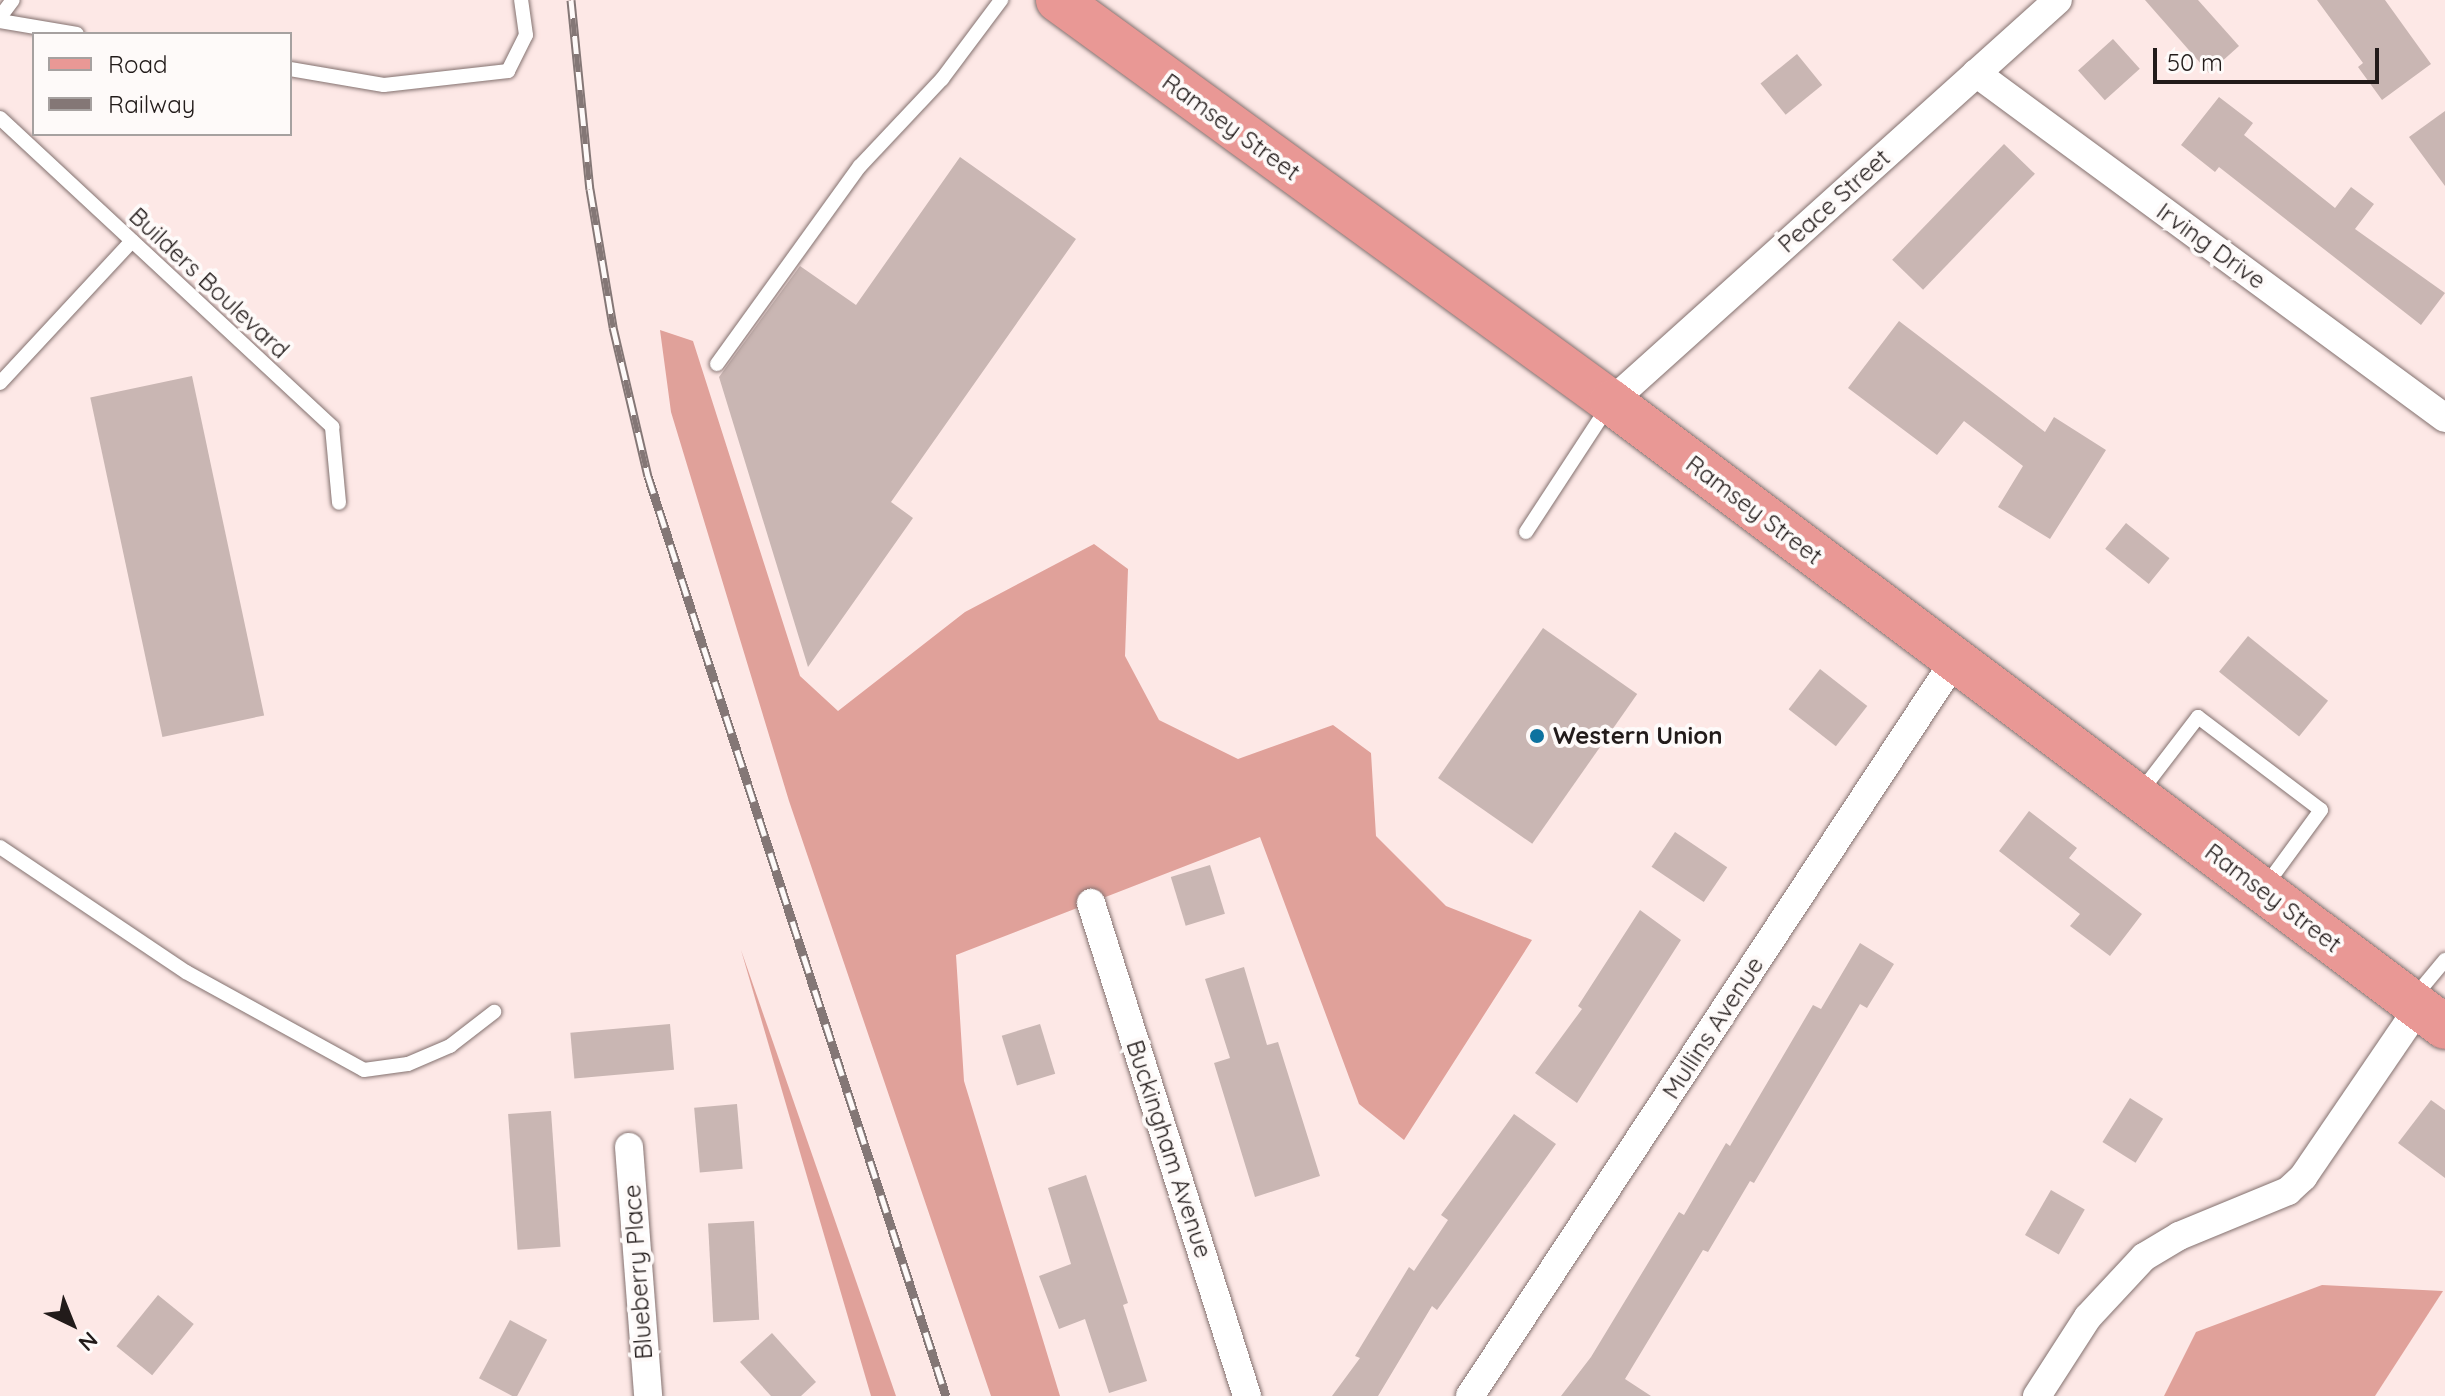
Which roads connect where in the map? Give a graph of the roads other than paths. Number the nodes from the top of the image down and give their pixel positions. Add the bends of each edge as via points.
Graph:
1 (13, 0) edge
2 (521, 0) edge
3 (1001, 0) edge
4 (1058, 0) edge
5 (2058, 0) edge
6 (0, 19) edge
7 (67, 32) edge
8 (292, 69) edge
9 (1976, 73) junction
10 (0, 118) edge
11 (132, 241) junction
12 (717, 364) dead end
13 (0, 383) edge
14 (1611, 402) junction
15 (2445, 418) edge
16 (339, 503) dead end
17 (1526, 532) dead end
18 (1955, 660) junction
19 (2136, 797) junction
20 (0, 847) edge
21 (2262, 890) junction
22 (1091, 903) dead end
23 (2445, 960) edge
24 (494, 1012) dead end
25 (2425, 1012) edge
26 (629, 1147) dead end
27 (648, 1396) edge
28 (1247, 1396) edge
29 (1470, 1396) edge
30 (2037, 1396) edge

1 - 6 lane
2 - 8 lane via 526,35 508,71 384,85
3 - 12 lane via 942,79 860,166
4 - 14 main road, Ramsey Street
5 - 9 street, Peace Street
6 - 7 lane
9 - 14 street, Peace Street
9 - 15 street, Irving Drive
10 - 11 lane, Builders Boulevard
11 - 13 lane
11 - 16 lane, Builders Boulevard via 332,427
14 - 17 lane
14 - 18 main road, Ramsey Street
18 - 19 main road, Ramsey Street
18 - 29 street, Mullins Avenue
19 - 21 main road, Ramsey Street
19 - 21 lane via 2198,717 2321,810
20 - 24 lane via 186,972 364,1070 408,1064 450,1046
21 - 25 main road, Ramsey Street
22 - 28 street, Buckingham Avenue
23 - 25 lane
25 - 30 street via 2303,1177 2288,1191 2179,1236 2144,1257 2088,1317
26 - 27 street, Blueberry Place

